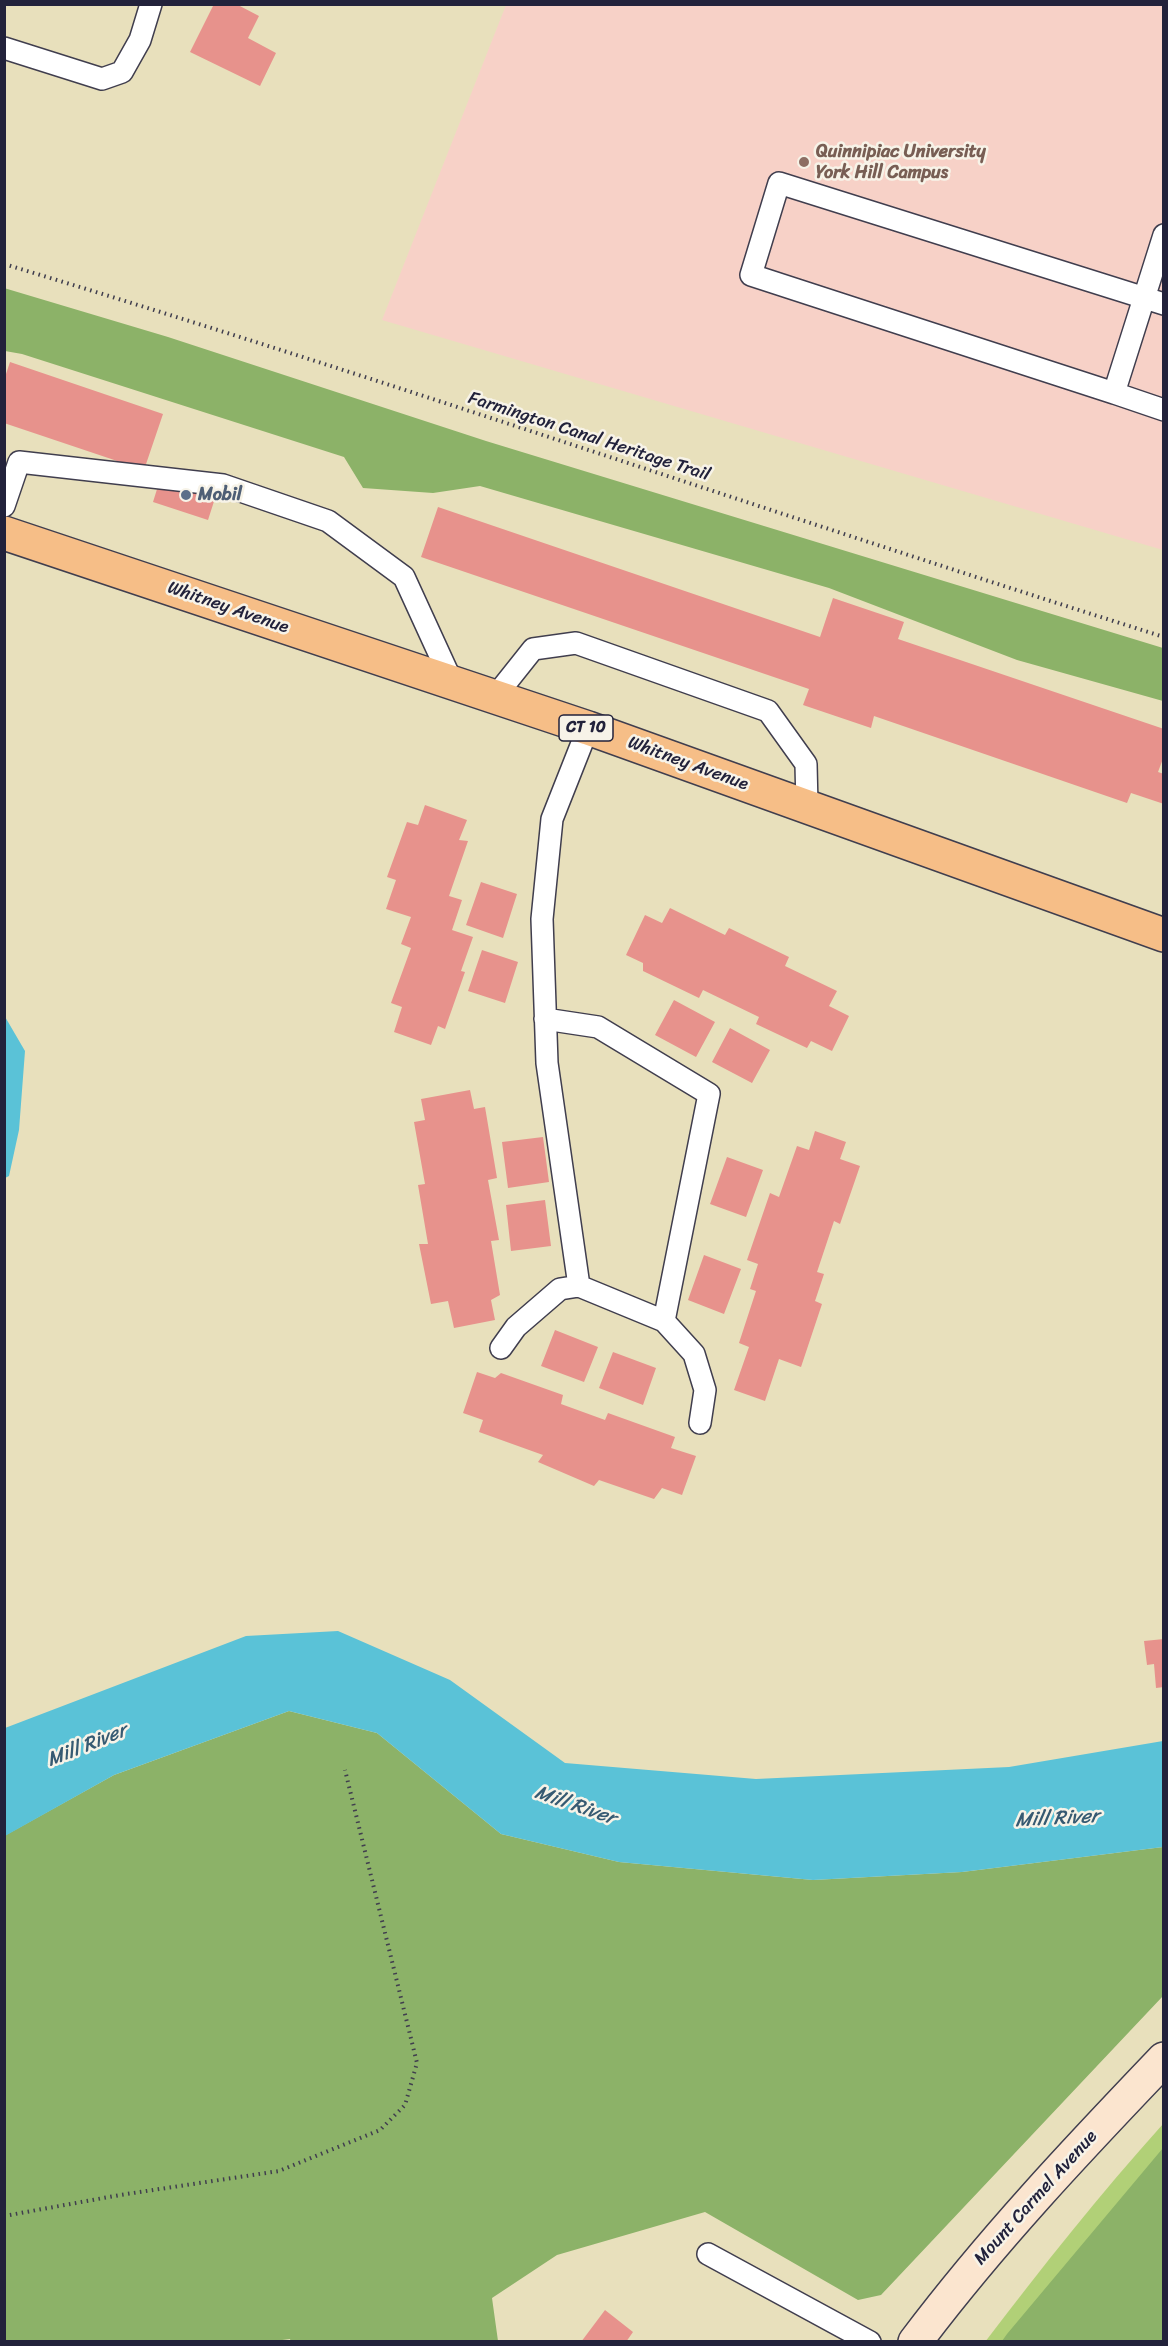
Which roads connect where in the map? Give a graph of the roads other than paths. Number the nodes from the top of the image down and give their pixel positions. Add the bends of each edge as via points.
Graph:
1 (151, 4) edge
2 (4, 48) edge
3 (1164, 235) edge
4 (1154, 300) edge
5 (1114, 393) junction
6 (1164, 410) edge
7 (4, 506) edge
8 (4, 533) edge
9 (453, 684) junction
10 (494, 698) junction
11 (588, 728) junction
12 (807, 806) junction
13 (1164, 935) edge
14 (545, 1019) junction
15 (579, 1286) junction
16 (664, 1321) junction
17 (501, 1348) dead end
18 (700, 1423) dead end
19 (1164, 2059) edge
20 (708, 2254) dead end
21 (870, 2342) edge
22 (915, 2342) edge

1 - 2 lane via 140,40 122,72 102,80
3 - 4 lane
4 - 5 lane
4 - 5 lane via 779,183 751,275
5 - 6 lane
7 - 9 lane via 19,462 222,485 328,521 404,577
8 - 9 highway, Whitney Avenue / CT 10
9 - 10 highway, Whitney Avenue / CT 10
10 - 11 highway, Whitney Avenue / CT 10
10 - 12 lane via 533,649 576,643 768,711 806,764
11 - 12 highway, Whitney Avenue / CT 10
11 - 14 lane via 552,819 542,919
12 - 13 highway, Whitney Avenue / CT 10
14 - 15 lane via 547,1063
14 - 16 lane via 598,1027 710,1094
15 - 16 lane
15 - 17 lane via 560,1289 516,1327
16 - 18 lane via 694,1354 705,1390
19 - 22 main road, Mount Carmel Avenue via 1030,2201
20 - 21 lane

